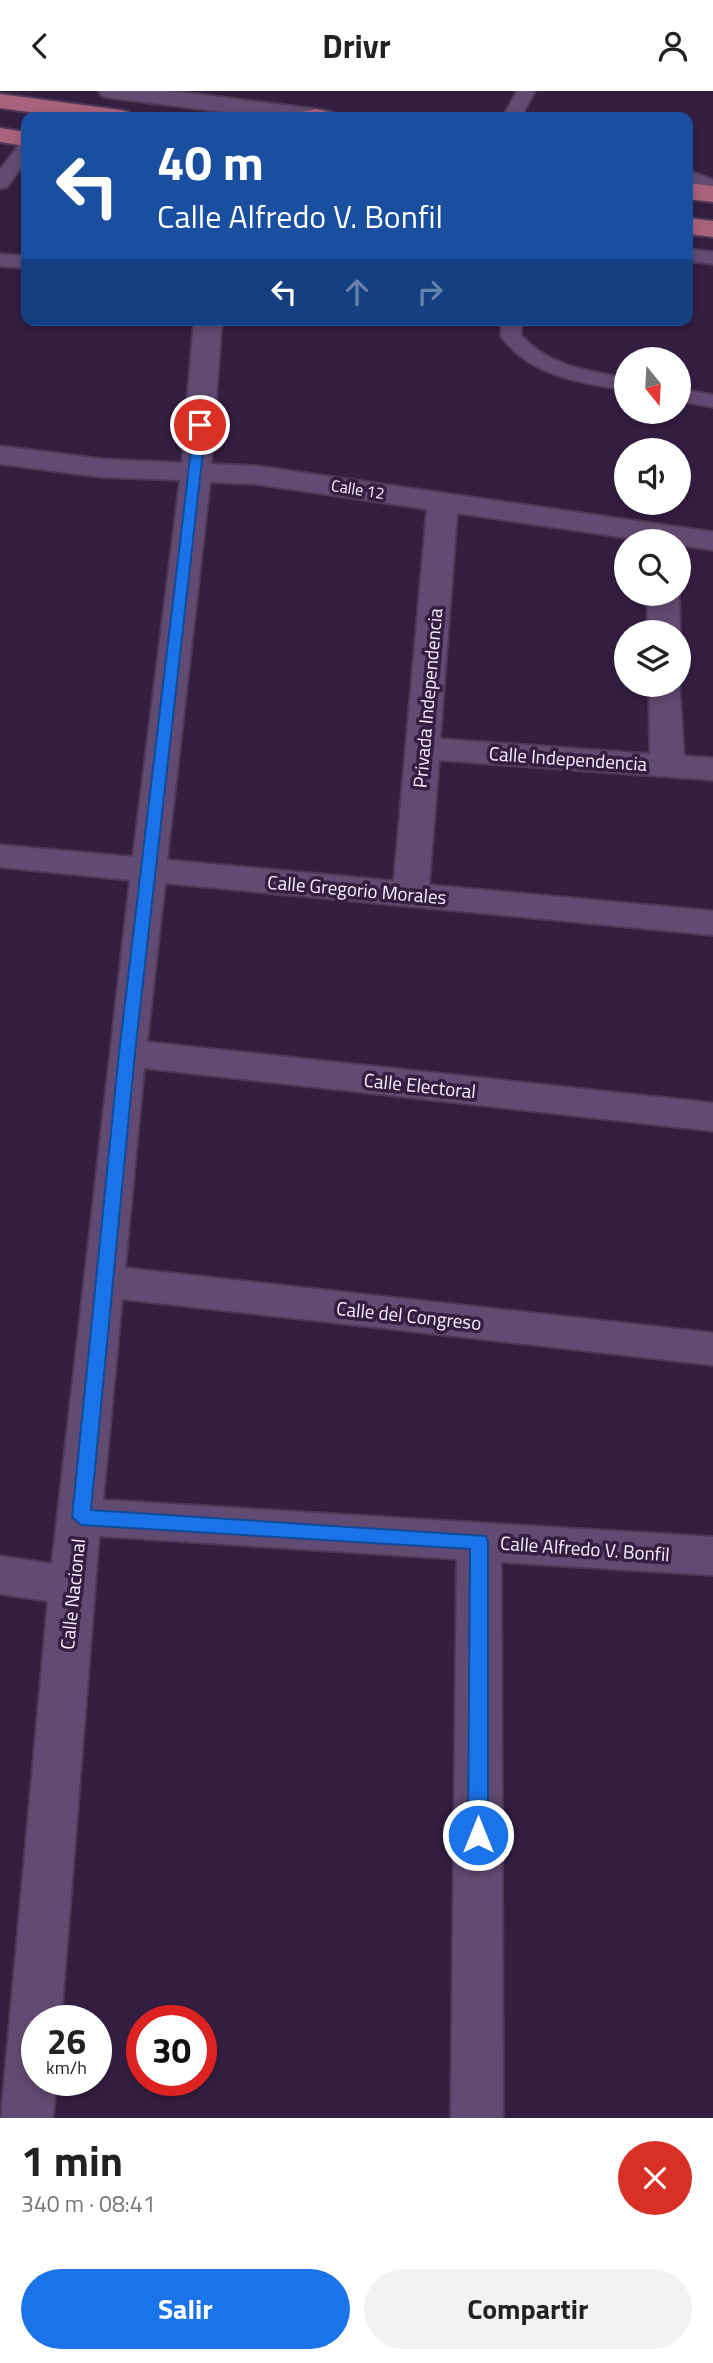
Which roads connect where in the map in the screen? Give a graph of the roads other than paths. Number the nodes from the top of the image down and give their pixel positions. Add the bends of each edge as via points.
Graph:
1 (111, 91) edge
2 (330, 91) edge
3 (526, 91) edge
4 (0, 101) edge
5 (82, 112) edge
6 (283, 112) edge
7 (318, 112) edge
8 (515, 112) edge
9 (0, 135) edge
10 (21, 138) edge
11 (21, 154) edge
12 (693, 164) edge
13 (713, 166) edge
14 (693, 181) edge
15 (0, 183) edge
16 (693, 191) edge
17 (713, 191) edge
18 (693, 227) edge
19 (713, 229) edge
20 (693, 256) edge
21 (713, 258) edge
22 (0, 260) edge
23 (21, 262) edge
24 (208, 326) edge
25 (512, 326) edge
26 (614, 381) edge
27 (691, 397) edge
28 (713, 401) edge
29 (0, 455) edge
30 (196, 472) junction
31 (443, 501) junction
32 (614, 529) edge
33 (691, 539) edge
34 (713, 541) edge
35 (665, 697) edge
36 (422, 748) junction
37 (667, 765) junction
38 (713, 769) edge
39 (0, 856) edge
40 (149, 870) junction
41 (411, 894) junction
42 (713, 923) edge
43 (127, 1053) junction
44 (713, 1117) edge
45 (104, 1280) junction
46 (713, 1349) edge
47 (81, 1517) junction
48 (479, 1542) junction
49 (713, 1556) edge
50 (0, 1575) edge
51 (72, 1586) junction
52 (27, 2118) edge
53 (477, 2118) edge

1 - 6 street
2 - 7 street
3 - 8 lane
4 - 5 main road
9 - 10 main road
11 - 15 lane
12 - 13 street
14 - 17 street
16 - 17 main road
18 - 19 main road
20 - 21 lane
22 - 23 lane
24 - 30 street, Calle Nacional
25 - 26 lane via 511,336 520,349 542,363
27 - 28 lane
29 - 30 street, Calle 12 via 101,468
30 - 31 street, Calle 12 via 256,475
30 - 40 street, Calle Nacional
31 - 32 street, Calle 12
31 - 36 street, Privada Independencia
33 - 34 street, Calle 12
35 - 37 street
36 - 37 street, Calle Independencia
36 - 41 street, Privada Independencia
37 - 38 street, Calle Independencia
39 - 40 street, Calle Gregorio Morales
40 - 41 street, Calle Gregorio Morales
40 - 43 street, Calle Nacional
41 - 42 street, Calle Gregorio Morales
43 - 44 street, Calle Electoral
43 - 45 street, Calle Nacional
45 - 46 street, Calle del Congreso
45 - 47 street, Calle Nacional
47 - 48 street, Calle Alfredo V. Bonfil
47 - 51 street, Calle Nacional
48 - 49 street, Calle Alfredo V. Bonfil
48 - 53 street
50 - 51 street
51 - 52 street, Calle Nacional

